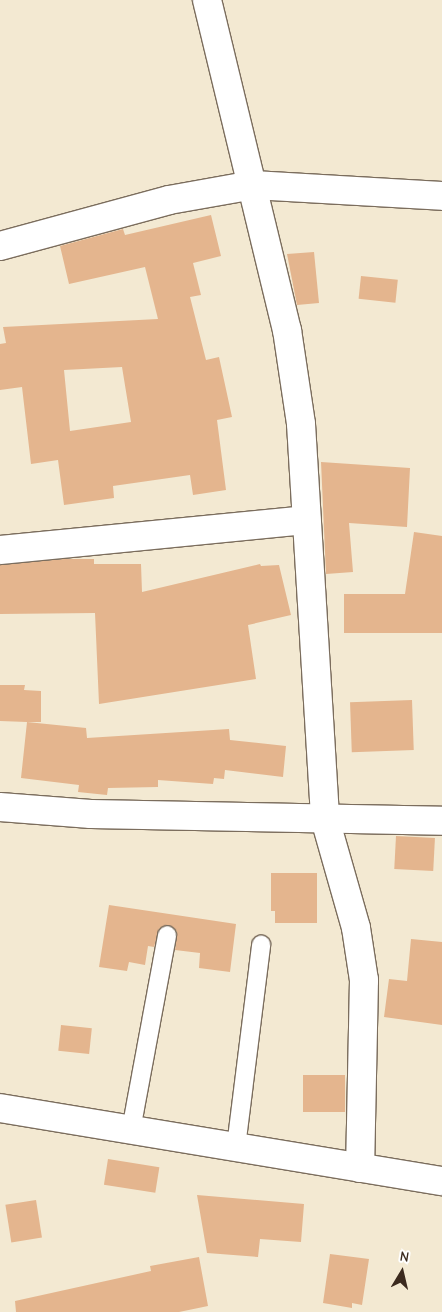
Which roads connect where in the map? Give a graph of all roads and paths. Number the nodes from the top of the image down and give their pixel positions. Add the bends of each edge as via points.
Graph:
1 (207, 0) edge
2 (254, 185) junction
3 (442, 196) edge
4 (0, 246) edge
5 (307, 520) junction
6 (0, 550) edge
7 (0, 807) edge
8 (325, 820) junction
9 (442, 821) edge
10 (167, 935) dead end
11 (261, 945) dead end
12 (0, 1108) edge
13 (131, 1130) junction
14 (236, 1147) junction
15 (360, 1168) junction
16 (442, 1181) edge

1 - 2 street
2 - 3 street
2 - 4 street via 169,200
2 - 5 street via 287,330 301,424
5 - 6 street
5 - 8 street
7 - 8 street via 90,814
8 - 9 street
8 - 15 street via 356,928 364,980
10 - 13 lane
11 - 14 lane
12 - 13 street
13 - 14 street
14 - 15 street
15 - 16 street

